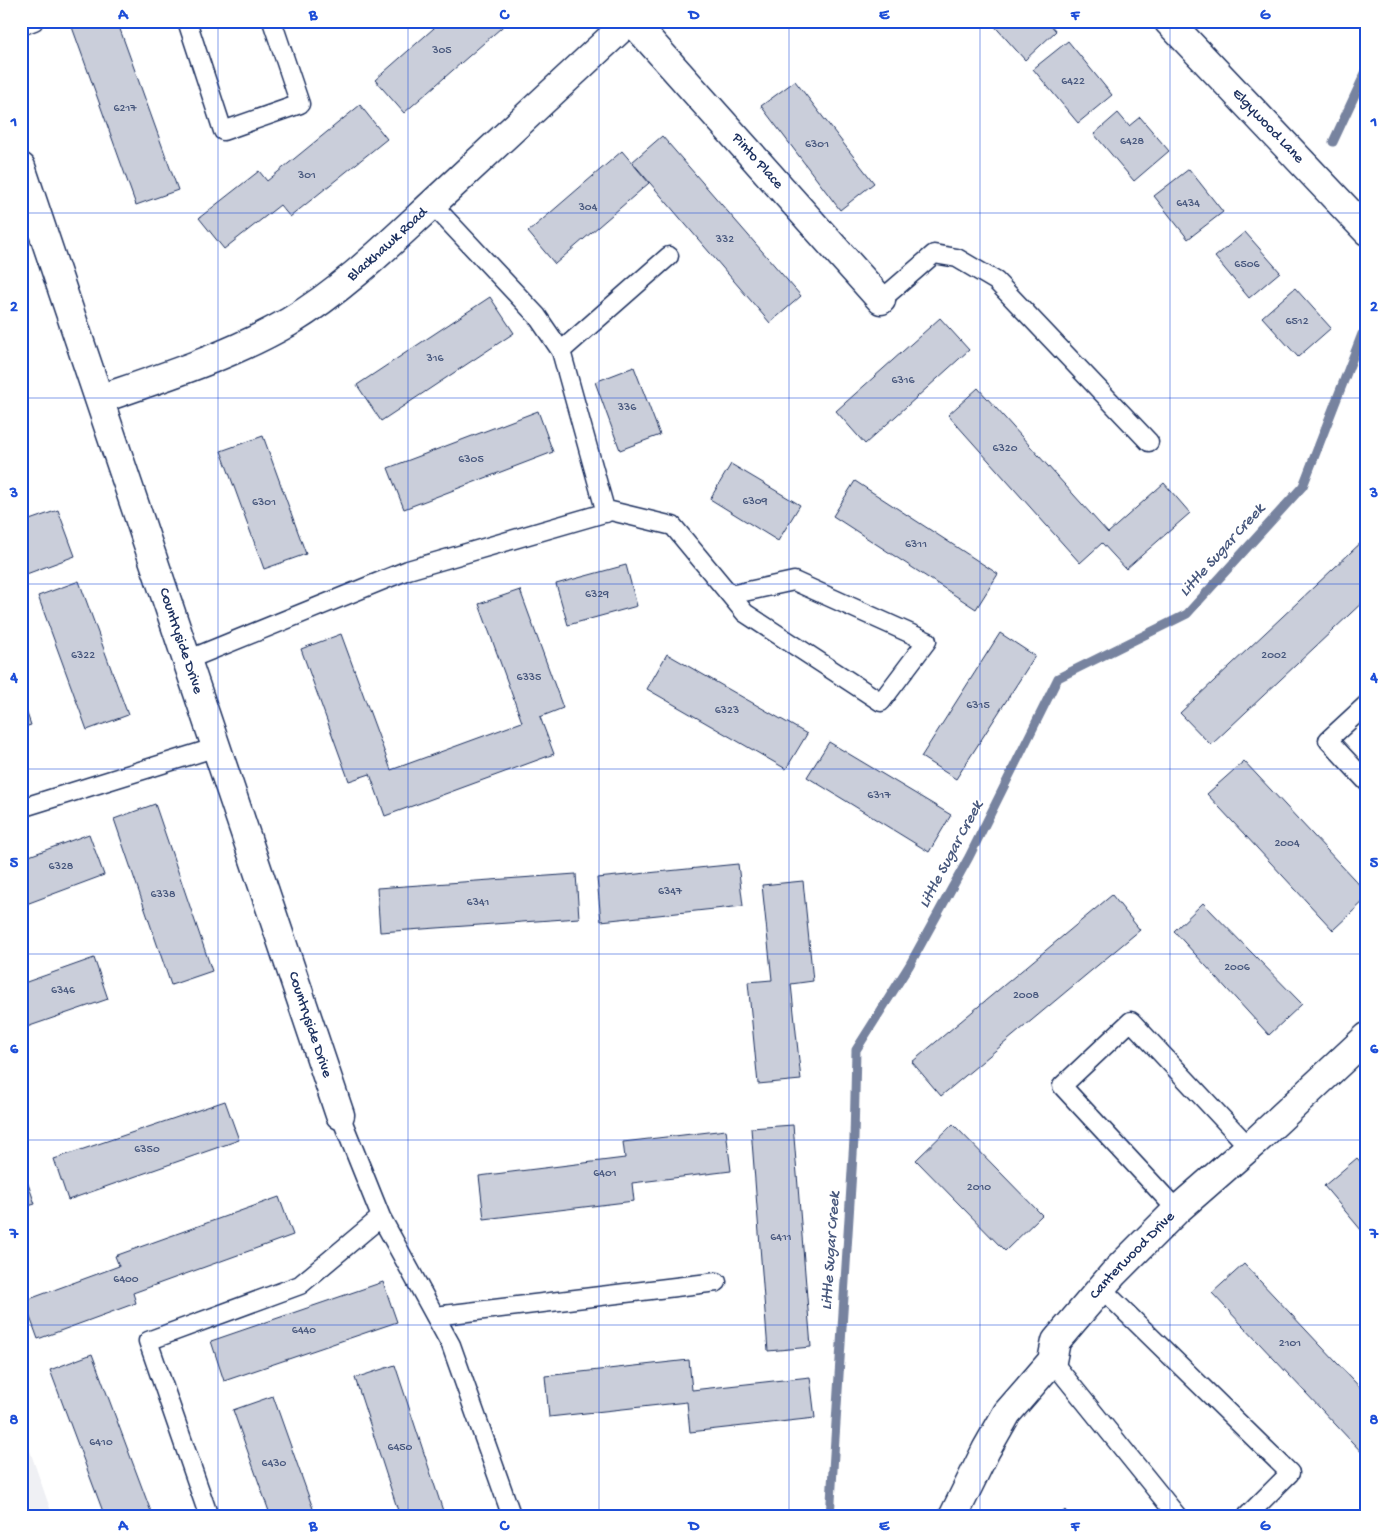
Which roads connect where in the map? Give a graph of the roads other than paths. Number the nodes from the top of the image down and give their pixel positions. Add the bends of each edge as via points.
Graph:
1 (34, 21) edge
2 (187, 21) edge
3 (272, 21) edge
4 (630, 21) edge
5 (1168, 21) edge
6 (21, 26) edge
7 (21, 167) edge
8 (432, 204) junction
9 (1367, 231) edge
10 (668, 256) dead end
11 (881, 300) joint
12 (561, 351) junction
13 (100, 400) junction
14 (1149, 442) dead end
15 (606, 513) junction
16 (730, 595) junction
17 (187, 660) junction
18 (1367, 704) edge
19 (217, 747) junction
20 (1367, 782) edge
21 (21, 808) edge
22 (1364, 1047) edge
23 (340, 1115) joint
24 (1249, 1147) junction
25 (1177, 1210) junction
26 (381, 1217) junction
27 (717, 1282) dead end
28 (1101, 1288) junction
29 (435, 1316) junction
30 (1052, 1361) junction
31 (208, 1517) edge
32 (512, 1517) edge
33 (953, 1517) edge
34 (1178, 1517) edge
35 (1246, 1517) edge

1 - 6 lane
2 - 3 lane via 223,131 300,104
4 - 8 street, Blackhawk Road
4 - 11 street, Pinto Place
5 - 9 street, Elgywood Lane
7 - 13 street, Countryside Drive
8 - 12 lane via 537,316
8 - 13 street, Blackhawk Road via 367,264 316,305 288,322 202,363
10 - 12 lane
11 - 14 lane via 934,254 957,258 996,281
12 - 15 lane
13 - 17 street, Countryside Drive
15 - 16 lane via 612,511 673,526
15 - 17 lane via 408,570
16 - 16 lane via 745,612 881,702 927,642 794,581
17 - 19 street, Countryside Drive
18 - 20 lane via 1328,740
19 - 21 lane
19 - 23 street, Countryside Drive
22 - 24 street, Canterwood Drive
23 - 26 lane
24 - 25 street, Canterwood Drive
24 - 25 lane via 1131,1021 1062,1086
25 - 28 street, Canterwood Drive
26 - 29 lane
26 - 31 lane via 300,1285 148,1340
27 - 29 lane
28 - 30 street, Canterwood Drive via 1056,1341
28 - 35 lane via 1290,1473
29 - 32 lane via 452,1345
30 - 33 street, Canterwood Drive via 1008,1413
30 - 34 lane

